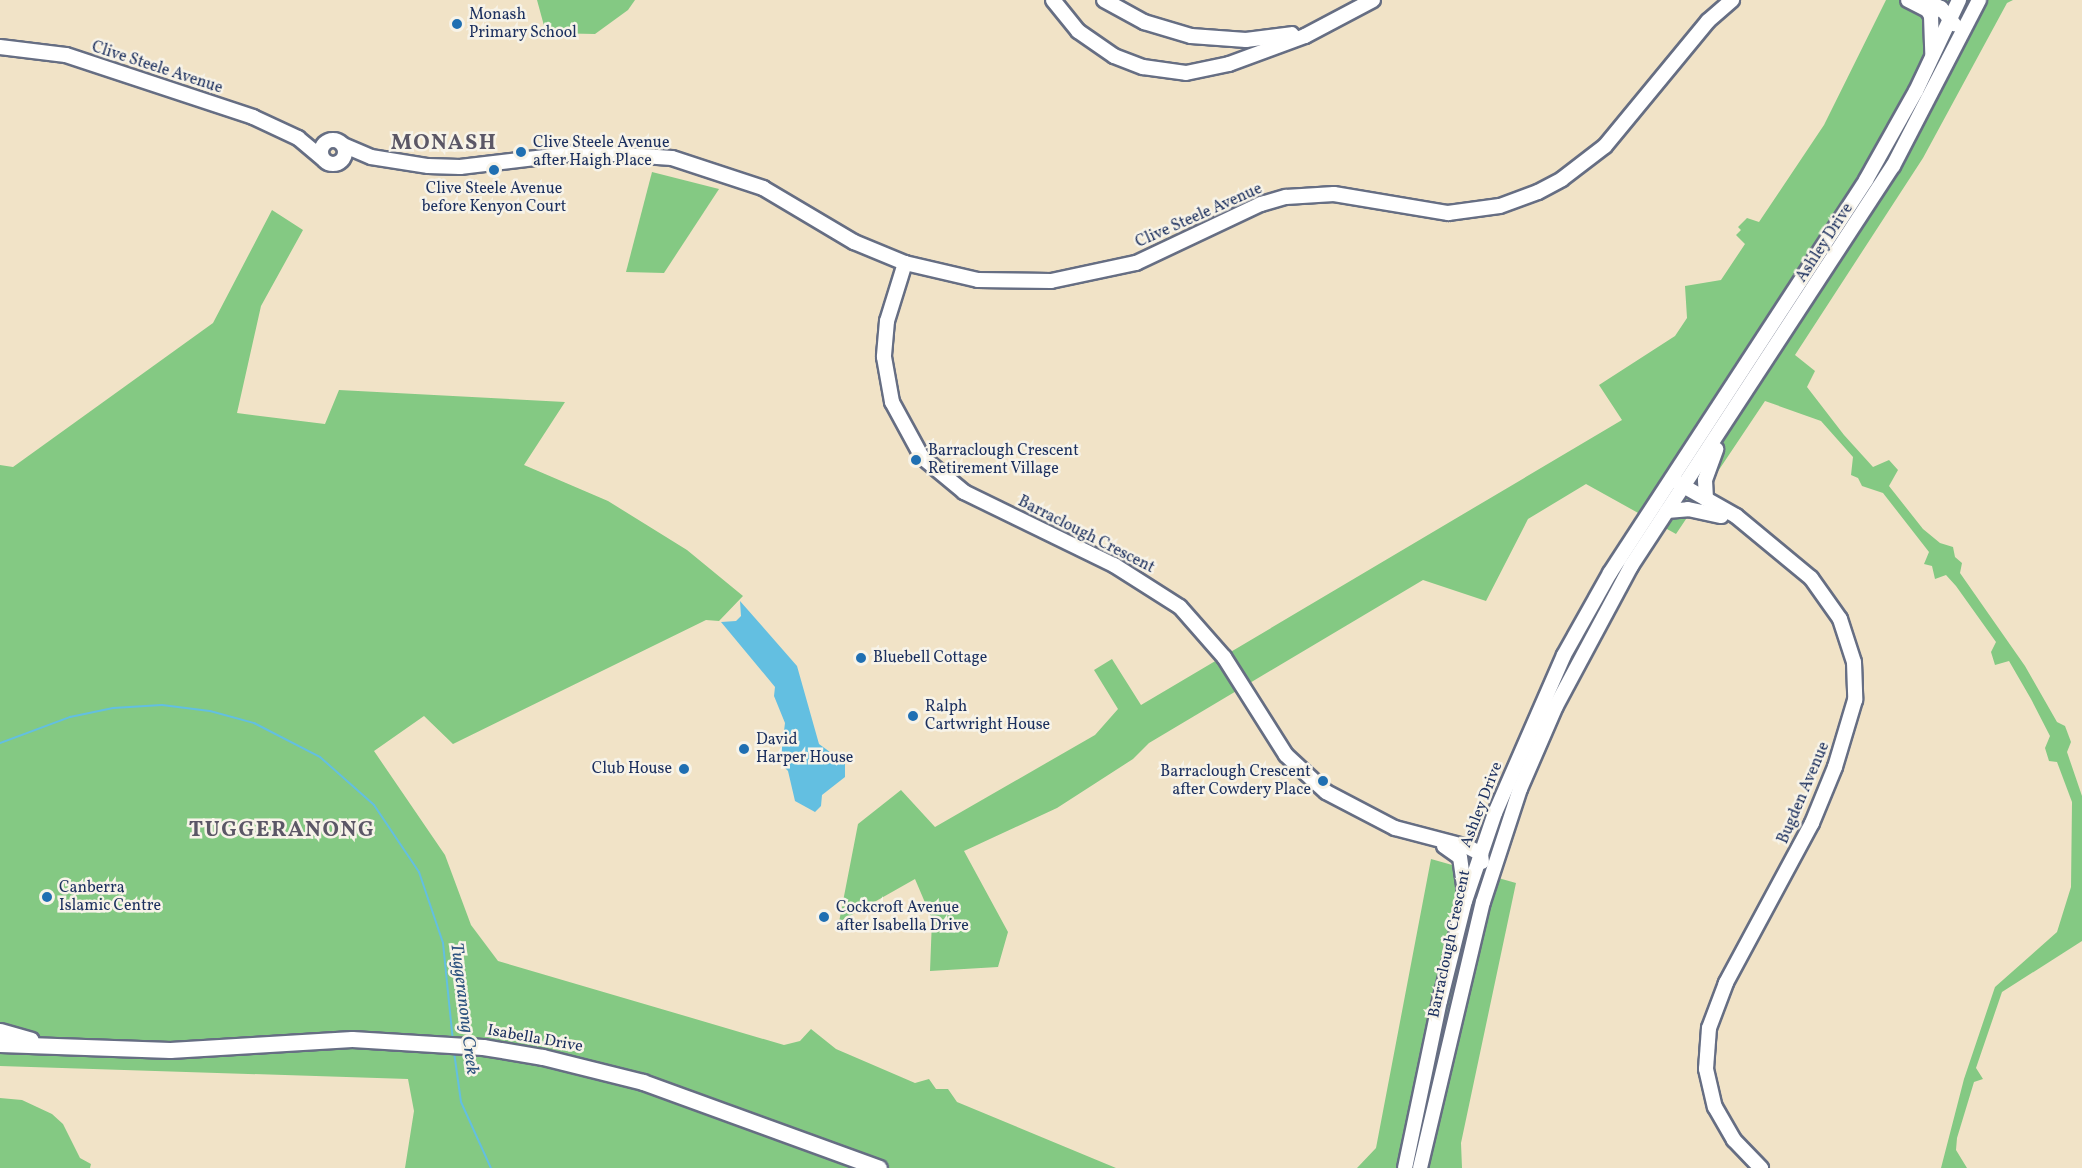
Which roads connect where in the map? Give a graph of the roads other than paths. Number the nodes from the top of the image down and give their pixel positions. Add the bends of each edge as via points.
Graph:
1 (1053, 0) edge
2 (1104, 0) edge
3 (1373, 0) edge
4 (1732, 0) edge
5 (1908, 0) edge
6 (1959, 0) edge
7 (1972, 0) edge
8 (1979, 0) edge
9 (1926, 5) edge
10 (1951, 17) junction
11 (1320, 28) junction
12 (1235, 41) junction
13 (0, 47) edge
14 (1932, 59) junction
15 (1239, 60) junction
16 (1916, 126) junction
17 (298, 138) junction
18 (326, 142) junction
19 (343, 145) junction
20 (370, 157) junction
21 (322, 158) junction
22 (341, 160) junction
23 (905, 263) junction
24 (1742, 399) junction
25 (1669, 482) junction
26 (1682, 489) junction
27 (1706, 499) junction
28 (1667, 511) junction
29 (1721, 516) junction
30 (1757, 534) junction
31 (1556, 706) junction
32 (1495, 813) junction
33 (1434, 839) junction
34 (1481, 854) junction
35 (1466, 901) junction
36 (0, 1031) edge
37 (1449, 1041) junction
38 (0, 1044) edge
39 (60, 1047) junction
40 (879, 1168) edge
41 (1405, 1168) edge
42 (1420, 1168) edge
43 (1761, 1168) edge

1 - 15 street via 1095,45 1143,67 1186,73
2 - 12 street via 1163,29
3 - 11 street
4 - 23 street, Clive Steele Avenue via 1708,21 1600,151 1562,179 1513,202 1448,213 1334,194 1286,197 1260,204 1136,263 1051,281 978,280
5 - 9 street
6 - 10 street, Ashley Drive
7 - 10 street via 1961,15
8 - 16 street, Ashley Drive
9 - 10 street
9 - 14 street via 1931,16
10 - 14 street, Ashley Drive
10 - 16 street via 1955,26
11 - 12 street
11 - 15 street
12 - 15 street
13 - 17 street, Clive Steele Avenue via 66,55 253,117
14 - 25 street, Ashley Drive via 1860,190
16 - 24 street, Ashley Drive
17 - 18 street, Clive Steele Avenue
17 - 21 street, Clive Steele Avenue
18 - 19 street via 336,140
18 - 21 street
19 - 20 street, Clive Steele Avenue
19 - 22 street
20 - 22 street, Clive Steele Avenue
20 - 23 street, Clive Steele Avenue via 449,166 585,152 672,158 763,188 854,242
21 - 22 street via 331,164
23 - 33 street, Barraclough Crescent via 887,321 884,357 892,402 922,457 964,492 1114,566 1170,599 1219,651 1286,755 1305,775 1368,817
24 - 26 street, Ashley Drive
24 - 27 street via 1739,413 1709,464
25 - 26 street, Bugden Avenue
25 - 32 street, Ashley Drive via 1572,639
26 - 27 street, Bugden Avenue
26 - 28 street, Ashley Drive
26 - 29 street
27 - 30 street, Bugden Avenue
28 - 29 street via 1688,509
28 - 31 street, Ashley Drive via 1607,608
29 - 30 street
30 - 43 street, Bugden Avenue via 1789,557 1832,605 1850,644 1856,691 1850,725 1824,795 1726,983 1708,1028 1706,1069 1715,1107 1734,1140
31 - 34 street, Barraclough Crescent via 1534,741 1494,842 1489,851
31 - 37 street, Ashley Drive via 1501,844
32 - 33 street via 1484,833 1473,838
32 - 34 street, Ashley Drive
33 - 34 street, Barraclough Crescent
33 - 35 street via 1460,857
34 - 35 street, Ashley Drive
34 - 37 street, Barraclough Crescent via 1482,879 1449,1012
35 - 41 street, Ashley Drive via 1440,1001
36 - 39 main road, Isabella Drive
37 - 42 street, Ashley Drive
38 - 39 main road, Isabella Drive
39 - 40 main road, Isabella Drive via 170,1050 314,1040 422,1041 483,1047 550,1058 644,1082

